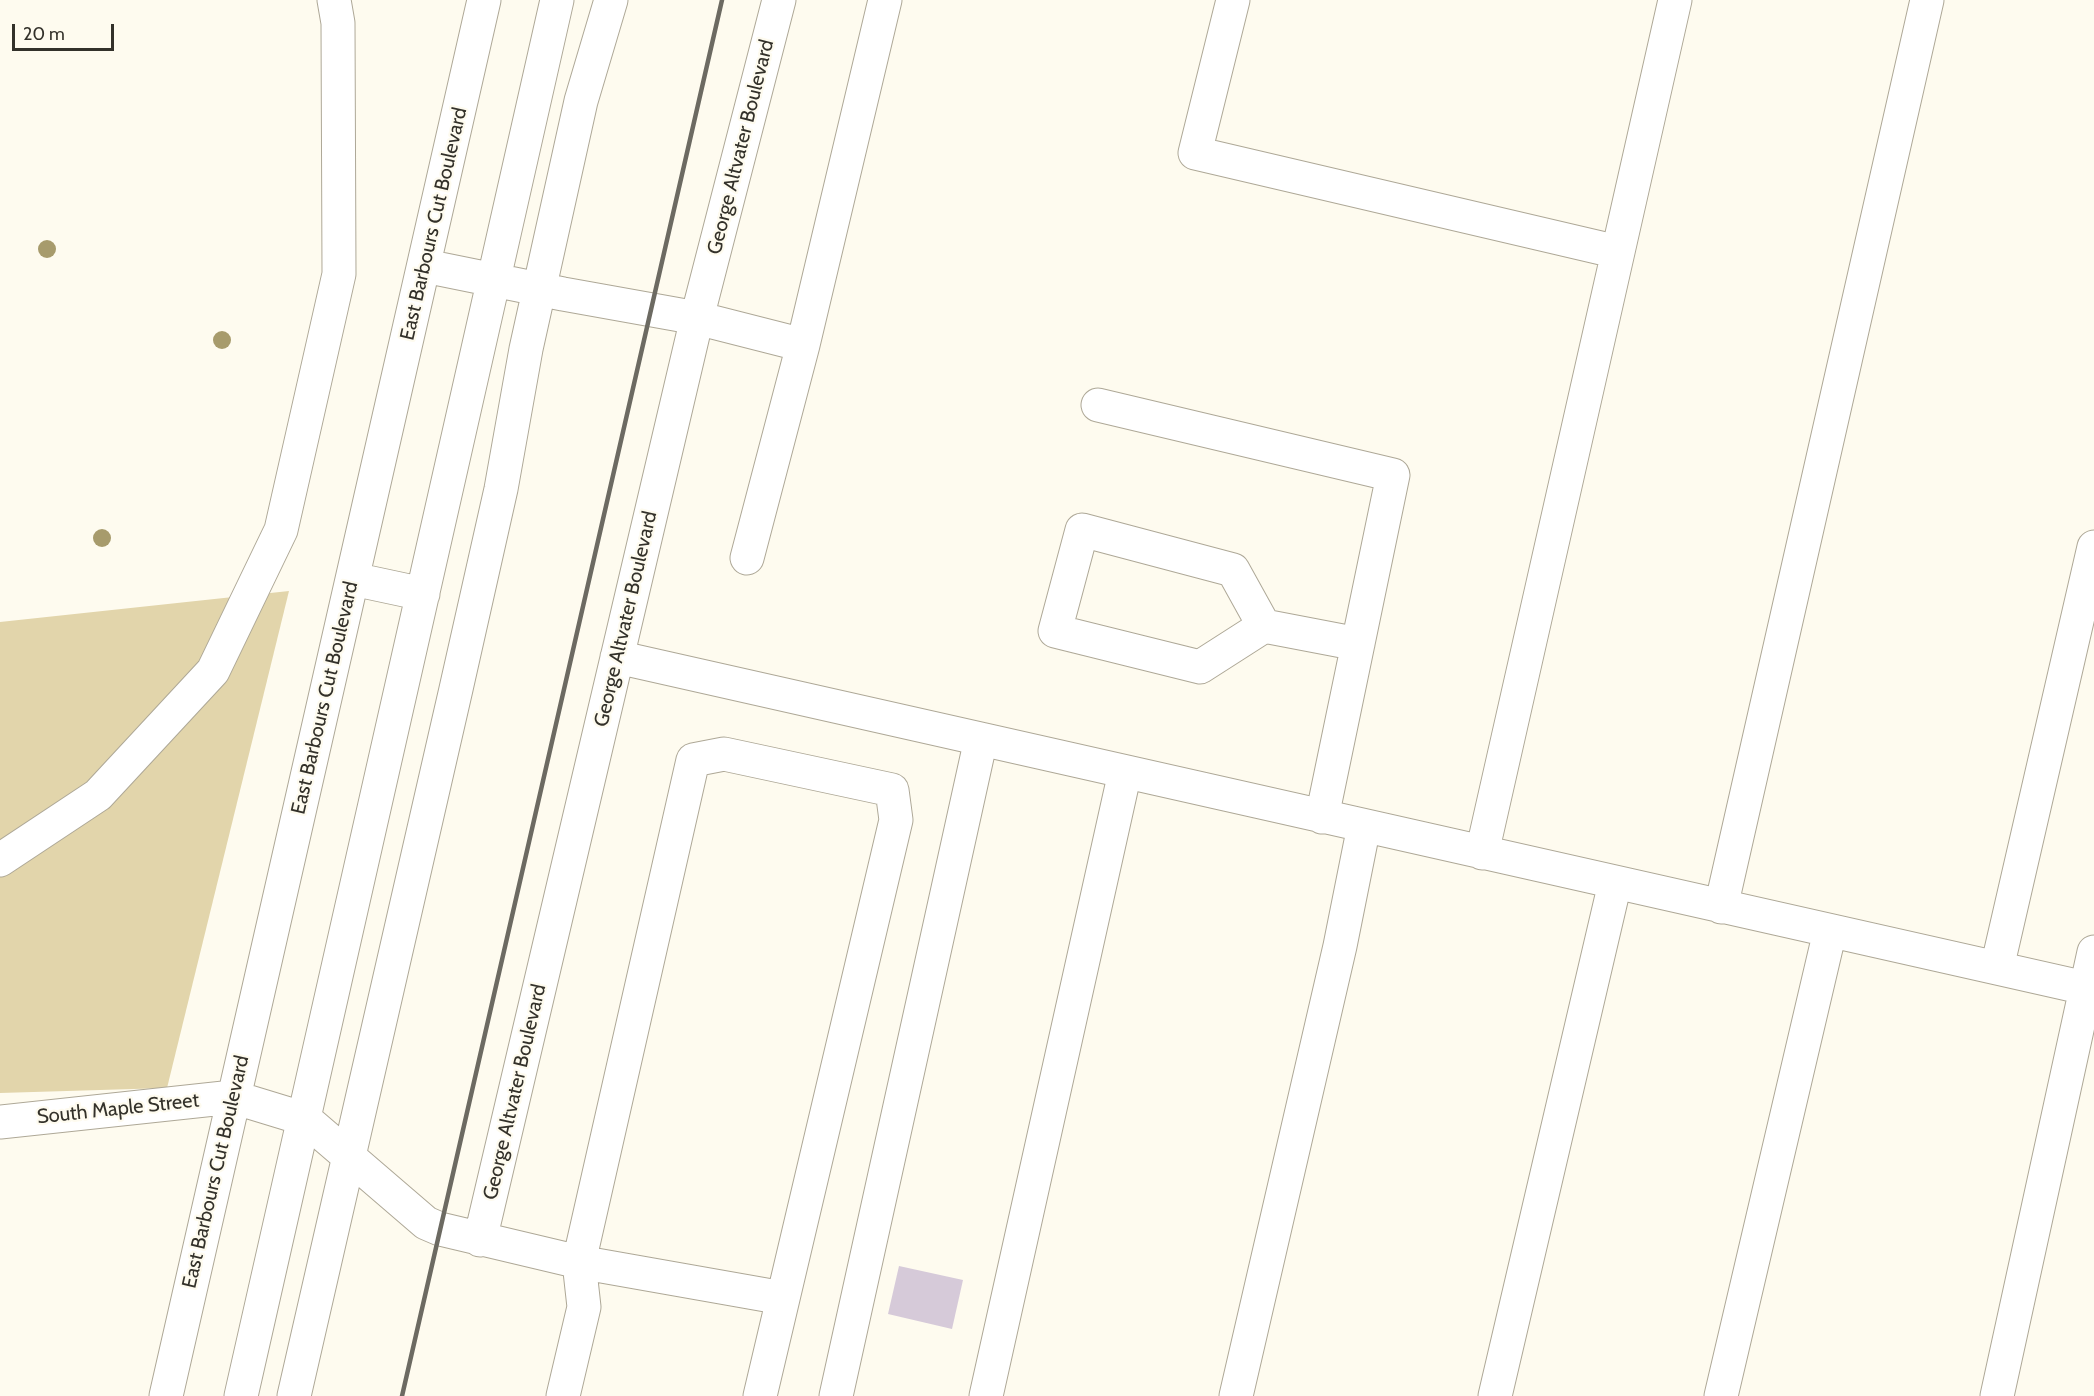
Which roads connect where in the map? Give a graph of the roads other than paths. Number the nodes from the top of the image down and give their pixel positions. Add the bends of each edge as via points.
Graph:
1 (334, 0) edge
2 (484, 0) edge
3 (557, 0) edge
4 (611, 0) edge
5 (779, 0) edge
6 (885, 0) edge
7 (1233, 0) edge
8 (1675, 0) edge
9 (1927, 0) edge
10 (1618, 252) junction
11 (425, 266) junction
12 (494, 280) junction
13 (540, 290) junction
14 (697, 318) junction
15 (803, 345) junction
16 (1098, 405) dead end
17 (2094, 547) edge
18 (747, 558) dead end
19 (352, 579) junction
20 (423, 594) junction
21 (1264, 626) junction
22 (1358, 644) junction
23 (617, 657) junction
24 (981, 740) junction
25 (1125, 772) junction
26 (1322, 817) junction
27 (1364, 826) junction
28 (1482, 853) junction
29 (0, 860) edge
30 (1615, 883) junction
31 (1721, 907) junction
32 (1830, 931) junction
33 (2094, 952) edge
34 (1997, 968) junction
35 (2090, 989) edge
36 (233, 1097) junction
37 (305, 1119) junction
38 (0, 1122) edge
39 (349, 1158) junction
40 (480, 1240) junction
41 (579, 1262) junction
42 (783, 1298) junction
43 (166, 1396) edge
44 (241, 1396) edge
45 (294, 1396) edge
46 (563, 1396) edge
47 (760, 1396) edge
48 (836, 1396) edge
49 (986, 1396) edge
50 (1236, 1396) edge
51 (1495, 1396) edge
52 (1721, 1396) edge
53 (1997, 1396) edge

1 - 29 street via 338,23 339,274 281,530 213,671 98,795
2 - 11 street, East Barbours Cut Boulevard
3 - 12 street
4 - 13 street via 581,101
5 - 14 street, George Altvater Boulevard
6 - 15 street
7 - 10 street via 1195,153
8 - 10 street
9 - 31 street
10 - 28 street
11 - 12 street
11 - 19 street, East Barbours Cut Boulevard
12 - 13 street
12 - 20 street
13 - 14 street
13 - 39 street via 498,500
14 - 15 street
14 - 23 street, George Altvater Boulevard
15 - 18 street
16 - 22 street via 1393,475
17 - 34 street
19 - 20 street
19 - 36 street, East Barbours Cut Boulevard
20 - 37 street
21 - 21 street via 1233,570 1082,530 1055,631 1200,667
21 - 22 street
22 - 26 street
23 - 24 street
23 - 40 street, George Altvater Boulevard
24 - 25 street
24 - 48 street
25 - 26 street
25 - 49 street
26 - 27 street
27 - 28 street
27 - 50 street
28 - 30 street
30 - 31 street
30 - 51 street
31 - 32 street
32 - 34 street
32 - 52 street
33 - 35 street
34 - 35 street
35 - 53 street
36 - 37 street, South Maple Street
36 - 38 street, South Maple Street
36 - 43 street, East Barbours Cut Boulevard
37 - 39 street
37 - 44 street
39 - 40 street via 426,1223
39 - 45 street
40 - 41 street
41 - 42 street
41 - 42 street via 693,760 724,754 892,789 896,820
41 - 46 street via 584,1307
42 - 47 street

